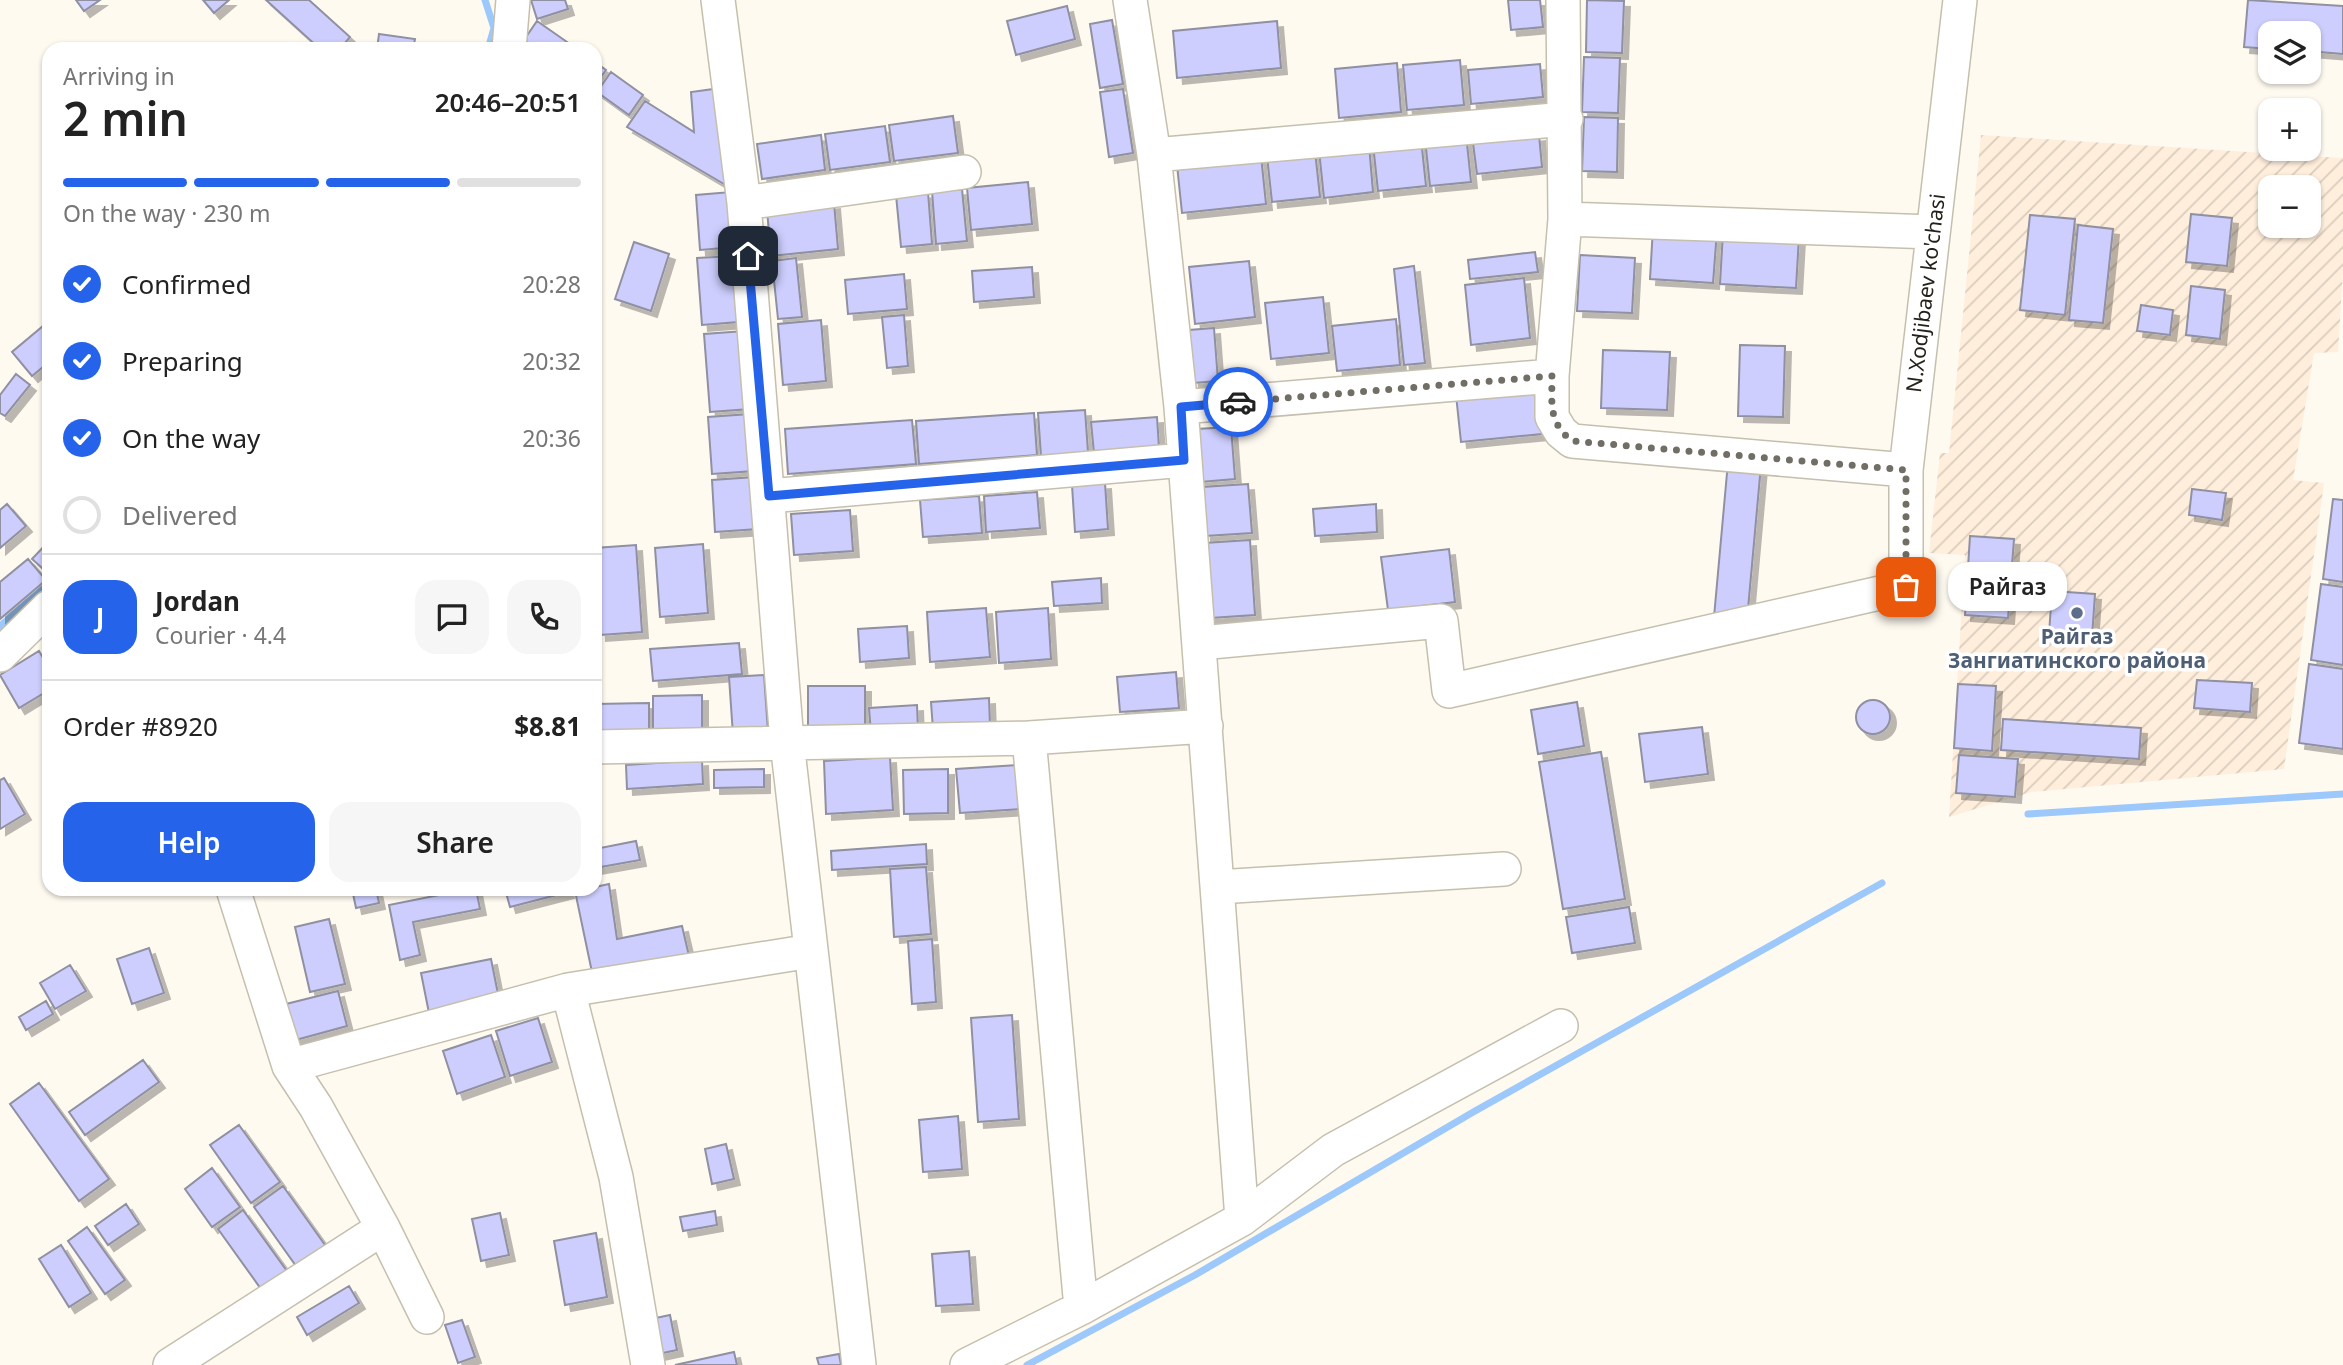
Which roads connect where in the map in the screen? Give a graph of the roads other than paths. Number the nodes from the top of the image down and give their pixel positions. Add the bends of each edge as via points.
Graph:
1 (513, 0) edge
2 (718, 0) edge
3 (1130, 0) edge
4 (1563, 0) edge
5 (1945, 0) edge
6 (1960, 0) edge
7 (510, 42) edge
8 (1566, 119) junction
9 (1154, 155) junction
10 (964, 172) dead end
11 (744, 203) junction
12 (1565, 219) junction
13 (1933, 232) junction
14 (1552, 376) junction
15 (1181, 407) junction
16 (1184, 460) junction
17 (1906, 470) junction
18 (769, 496) junction
19 (42, 614) edge
20 (1200, 643) junction
21 (0, 655) edge
22 (1206, 726) junction
23 (1029, 737) junction
24 (787, 742) junction
25 (602, 747) edge
26 (1504, 869) dead end
27 (1217, 887) junction
28 (235, 896) edge
29 (811, 951) junction
30 (568, 990) junction
31 (1561, 1026) dead end
32 (289, 1066) junction
33 (1242, 1219) junction
34 (383, 1228) junction
35 (1081, 1308) junction
36 (427, 1317) dead end
37 (170, 1365) edge
38 (648, 1365) edge
39 (859, 1365) edge
40 (967, 1365) edge

1 - 7 street
2 - 11 street
3 - 9 street
4 - 8 street
5 - 6 street
6 - 13 street, N.Xodjibaev ko'chasi
8 - 9 street
8 - 12 street
9 - 15 street
10 - 11 street
11 - 18 street
12 - 13 street
12 - 14 street
13 - 17 street, N.Xodjibaev ko'chasi
14 - 15 street
14 - 17 street via 1552,416 1572,441
15 - 16 street
16 - 18 street
16 - 20 street
17 - 20 street, N.Xodjibaev ko'chasi via 1906,587 1449,691 1441,621
18 - 24 street
19 - 21 street
20 - 22 street
22 - 23 street
22 - 27 street
23 - 24 street
23 - 35 street
24 - 25 street
24 - 29 street
26 - 27 street
27 - 33 street
28 - 32 street
29 - 30 street
29 - 39 street
30 - 32 street
30 - 38 street via 616,1177
31 - 33 street via 1333,1150
32 - 34 street
33 - 35 street
34 - 36 street
34 - 37 street
35 - 40 street

